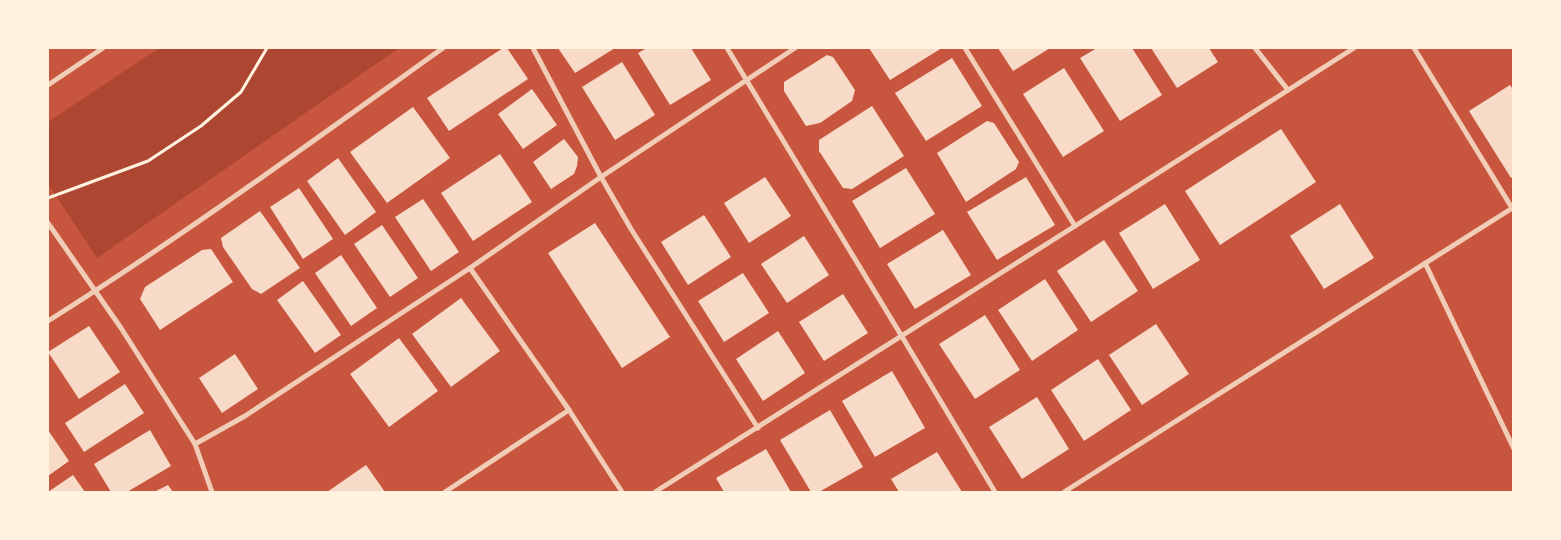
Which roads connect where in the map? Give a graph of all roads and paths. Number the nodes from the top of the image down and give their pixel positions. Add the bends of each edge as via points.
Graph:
1 (103, 48) edge
2 (267, 48) edge
3 (443, 48) edge
4 (533, 48) edge
5 (727, 48) edge
6 (795, 48) edge
7 (964, 48) edge
8 (1255, 48) edge
9 (1354, 48) edge
10 (1414, 48) edge
11 (748, 80) junction
12 (48, 85) edge
13 (1288, 90) junction
14 (601, 177) junction
15 (48, 198) edge
16 (1513, 208) edge
17 (48, 223) edge
18 (1076, 226) junction
19 (1425, 263) junction
20 (470, 268) junction
21 (95, 291) junction
22 (48, 321) edge
23 (902, 335) junction
24 (568, 410) junction
25 (758, 428) junction
26 (195, 444) junction
27 (1514, 449) edge
28 (212, 492) edge
29 (445, 492) edge
30 (622, 492) edge
31 (655, 492) edge
32 (995, 492) edge
33 (1064, 492) edge

1 - 12 street
2 - 15 path via 241,92 201,126 148,161
3 - 21 street via 287,160
4 - 14 street
5 - 11 street
6 - 11 street
7 - 18 street
8 - 13 street
9 - 13 street
10 - 16 street
11 - 14 street
11 - 23 street
13 - 18 street
14 - 20 street
14 - 25 street
16 - 19 street
17 - 21 street
18 - 23 street
19 - 27 street
19 - 33 street
20 - 24 street
20 - 26 street via 245,416
21 - 22 street
21 - 26 street
23 - 25 street
23 - 32 street
24 - 29 street
24 - 30 street
25 - 31 street
26 - 28 street

